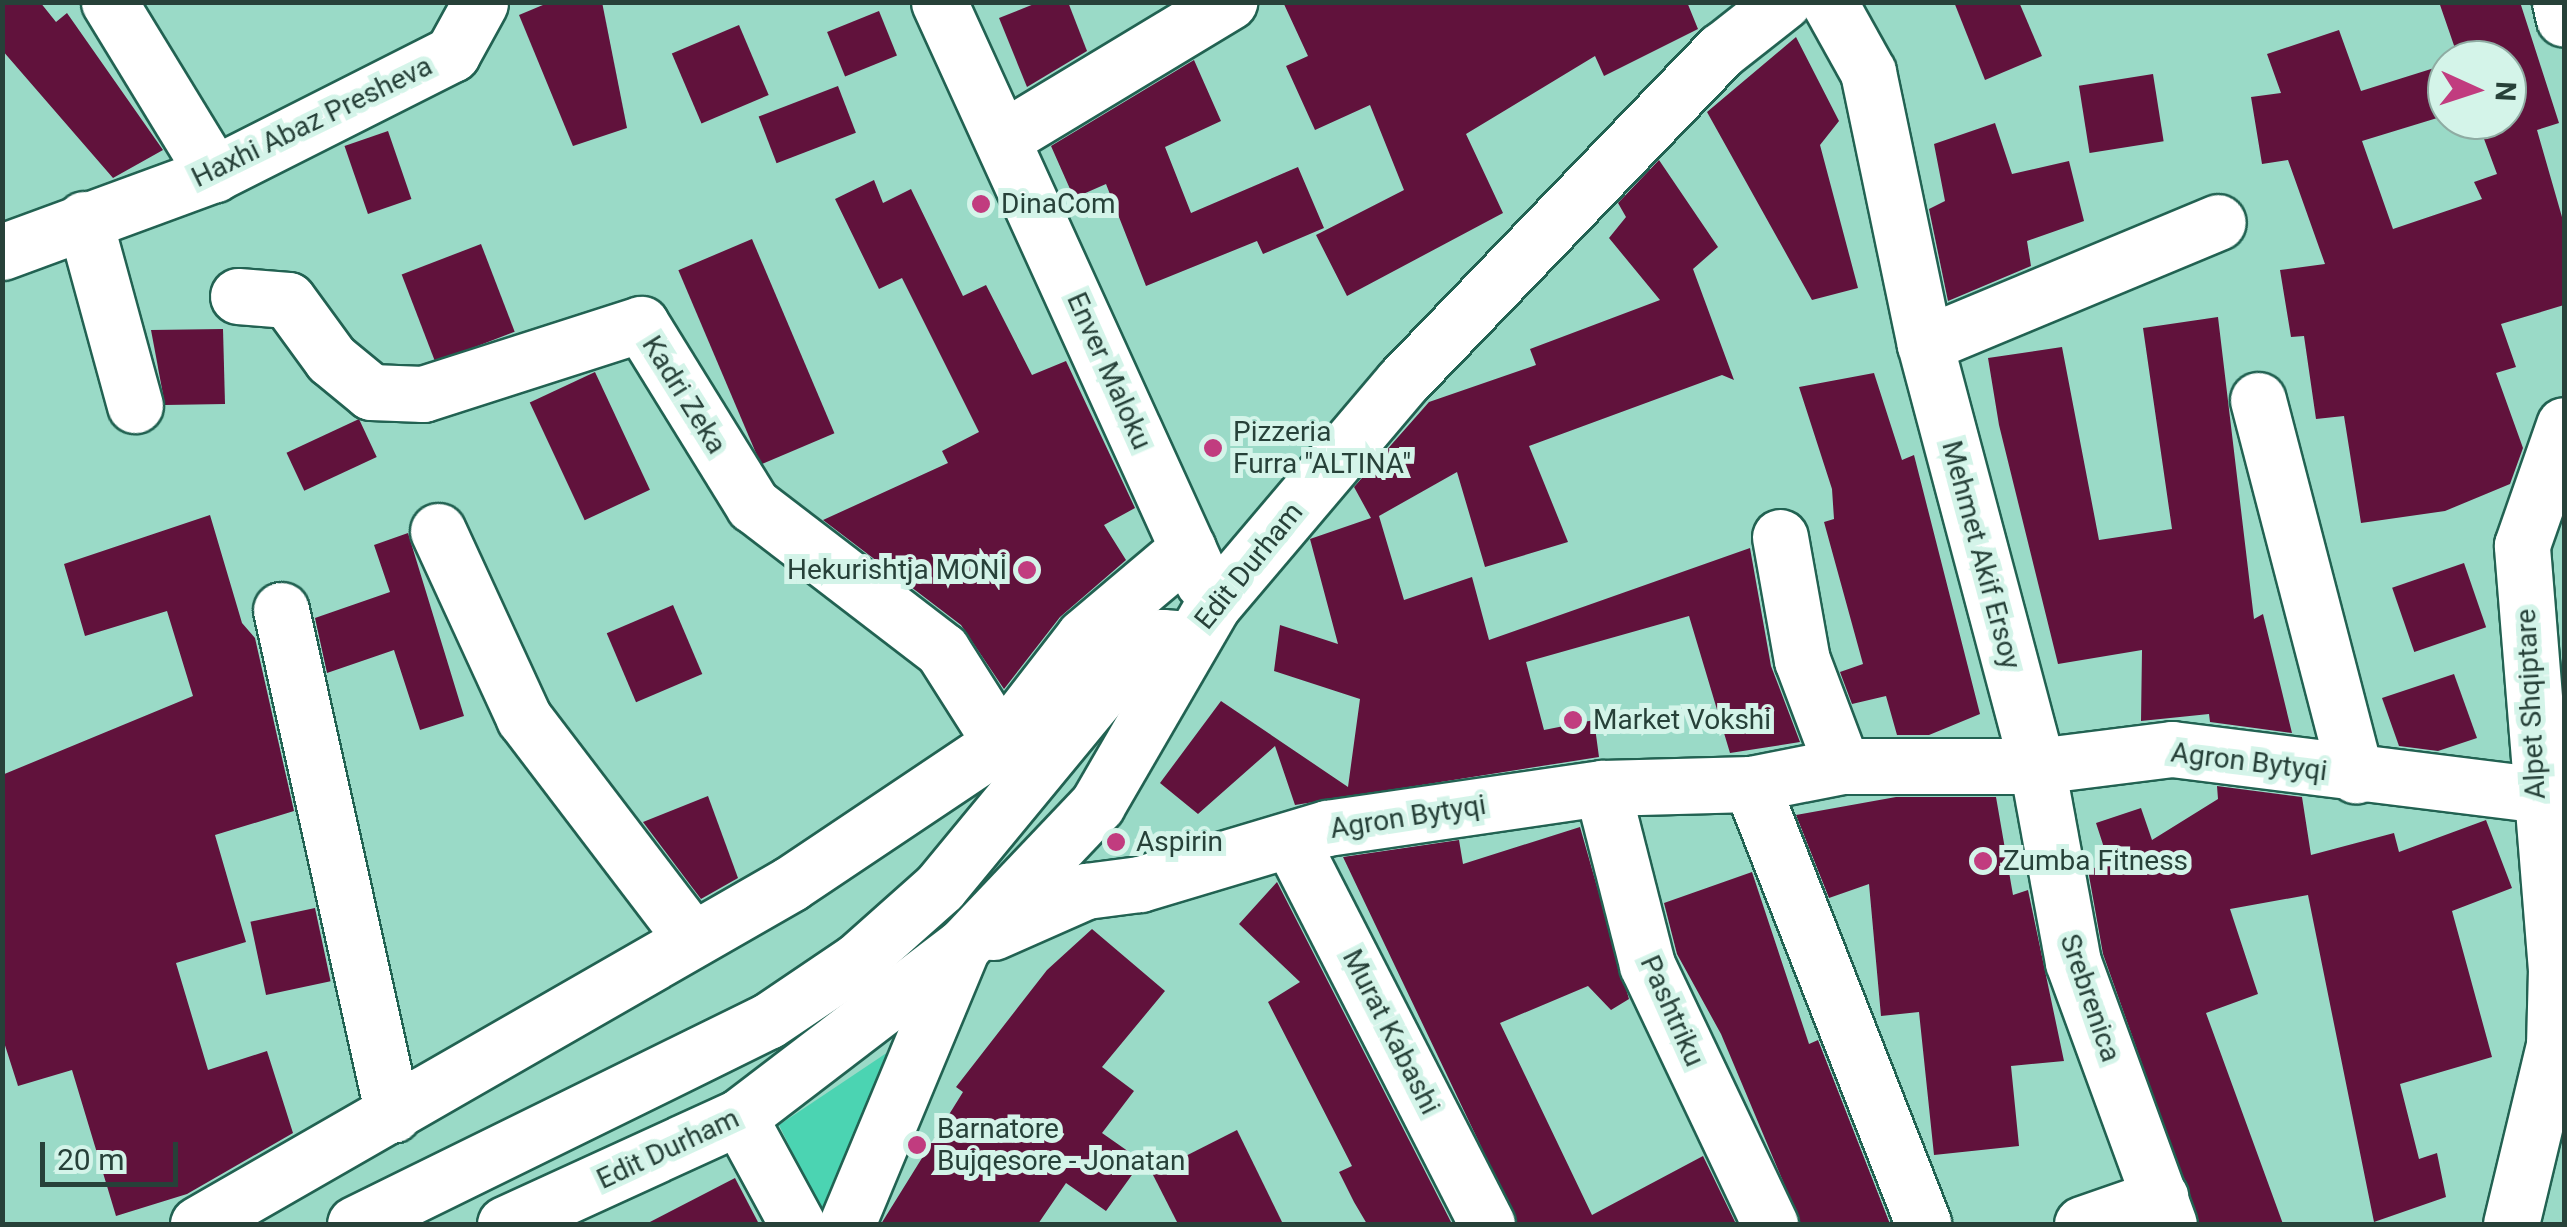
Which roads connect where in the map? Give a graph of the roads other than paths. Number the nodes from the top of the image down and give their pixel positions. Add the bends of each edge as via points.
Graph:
1 (109, 2) edge
2 (939, 2) edge
3 (1229, 2) edge
4 (1783, 2) edge
5 (1828, 2) edge
6 (2560, 2) edge
7 (481, 3) edge
8 (2564, 18) edge
9 (1005, 137) junction
10 (214, 174) junction
11 (2218, 222) dead end
12 (31, 228) edge
13 (238, 296) dead end
14 (1926, 344) junction
15 (2258, 400) dead end
16 (135, 406) dead end
17 (2564, 425) edge
18 (438, 531) dead end
19 (1780, 537) dead end
20 (1188, 548) junction
21 (281, 610) dead end
22 (1202, 622) junction
23 (1001, 743) junction
24 (1842, 766) junction
25 (2037, 766) junction
26 (2356, 776) junction
27 (1751, 784) junction
28 (1602, 788) junction
29 (2550, 797) edge
30 (1291, 841) junction
31 (691, 937) junction
32 (963, 946) junction
33 (393, 1115) junction
34 (739, 1117) junction
35 (2164, 1211) edge
36 (198, 1224) edge
37 (355, 1224) edge
38 (505, 1224) edge
39 (798, 1224) edge
40 (847, 1224) edge
41 (1487, 1224) edge
42 (1770, 1224) edge
43 (1923, 1224) edge
44 (2082, 1224) edge
45 (2512, 1224) edge

1 - 10 street
2 - 9 street, Enver Maloku
3 - 9 street
4 - 22 street, Edit Durham via 1722,50 1402,382
5 - 14 street, Mehmet Akif Ersoy via 1868,72
6 - 8 street
7 - 10 street, Haxhi Abaz Presheva via 472,32 452,54
9 - 20 street, Enver Maloku
10 - 12 street, Haxhi Abaz Presheva
11 - 14 street
12 - 16 street
13 - 23 street, Kadri Zeka via 288,300 330,359 371,392 423,394 640,324 753,505 942,650
14 - 25 street, Mehmet Akif Ersoy
15 - 26 street, Agron Bytyqi
17 - 29 street, Alpet Shqiptare via 2522,546
18 - 31 street via 524,718
19 - 24 street via 1806,674
20 - 22 street, Enver Maloku
20 - 23 street via 1084,636
21 - 33 street
22 - 32 street, Edit Durham via 1097,805
22 - 37 street via 1134,652 940,887 857,962 768,1021
23 - 31 street via 859,842
24 - 25 street, Agron Bytyqi
24 - 27 street, Agron Bytyqi
25 - 26 street, Agron Bytyqi via 2172,749
25 - 35 street, Srebrenica via 2073,962
26 - 29 street, Agron Bytyqi
27 - 28 street, Agron Bytyqi
27 - 43 street
28 - 30 street, Agron Bytyqi
28 - 42 street, Pashtriku via 1648,965
29 - 45 street, Alpet Shqiptare via 2554,1045
30 - 32 street, Agron Bytyqi via 1086,891
30 - 41 street, Murat Kabashi
31 - 33 street
32 - 34 street, Edit Durham
32 - 40 street, Edit Durham
33 - 36 street
34 - 38 street, Edit Durham
34 - 39 street
35 - 44 street

